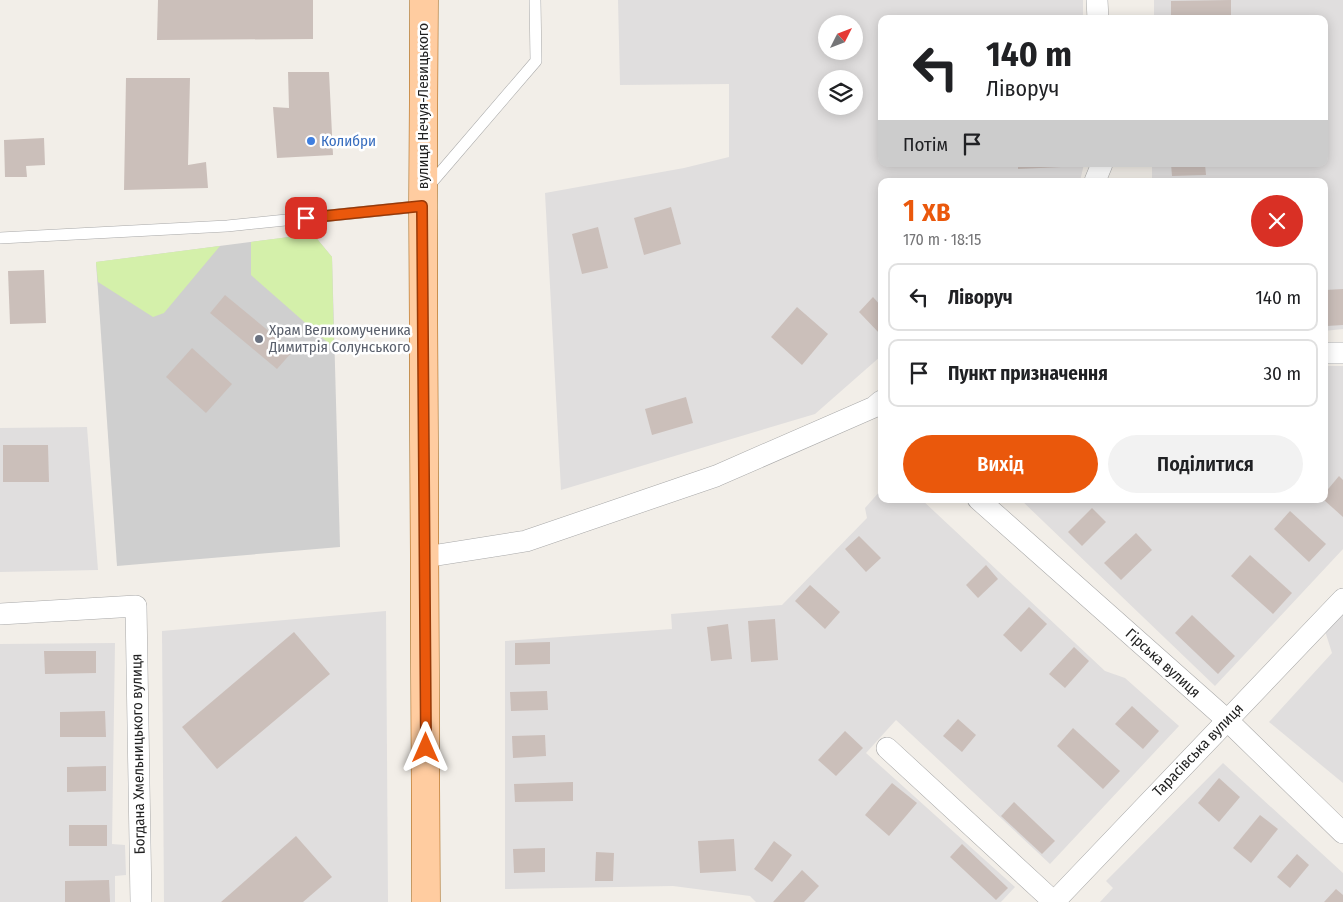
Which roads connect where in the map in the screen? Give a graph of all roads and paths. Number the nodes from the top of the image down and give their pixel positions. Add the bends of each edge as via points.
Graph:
1 (424, 0) edge
2 (535, 0) edge
3 (1097, 0) edge
4 (1098, 15) edge
5 (423, 199) junction
6 (0, 238) edge
7 (1328, 353) edge
8 (1343, 353) edge
9 (878, 407) edge
10 (983, 503) edge
11 (425, 557) junction
12 (1343, 599) edge
13 (0, 614) edge
14 (1227, 720) junction
15 (887, 748) dead end
16 (1343, 833) edge
17 (141, 902) edge
18 (426, 902) edge
19 (1054, 902) edge

1 - 5 main road, вулиця Нечуя-Левицького
2 - 5 lane via 536,61
3 - 4 street
5 - 6 lane via 227,226
5 - 11 main road, вулиця Нечуя-Левицького
7 - 8 street
9 - 11 street via 716,476 526,541
10 - 14 street, Гірська вулиця
11 - 18 main road, вулиця Нечуя-Левицького
12 - 14 street, Тарасівська вулиця
13 - 17 street, Богдана Хмельницького вулиця via 136,606
14 - 16 street, Гірська вулиця
14 - 19 street, Тарасівська вулиця
15 - 19 street

